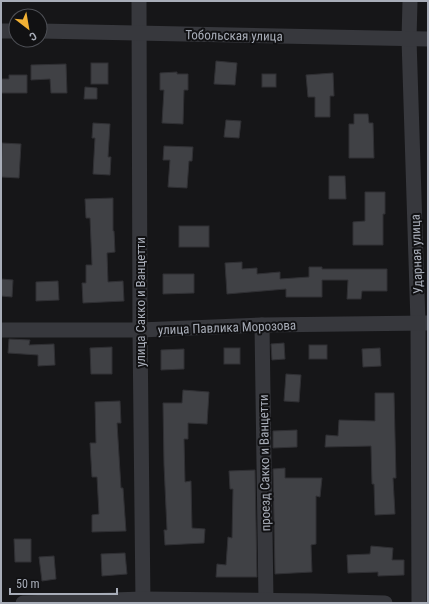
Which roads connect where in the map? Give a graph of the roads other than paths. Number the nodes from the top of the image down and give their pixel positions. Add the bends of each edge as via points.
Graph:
1 (139, 1) edge
2 (410, 1) edge
3 (48, 31) edge
4 (140, 34) junction
5 (409, 39) junction
6 (428, 39) edge
7 (423, 323) edge
8 (262, 325) junction
9 (1, 330) edge
10 (140, 330) junction
11 (143, 601) edge
12 (266, 601) junction
13 (314, 602) edge
14 (23, 603) edge
15 (385, 603) edge
16 (419, 603) edge

1 - 4 street, улица Сакко и Ванцетти
2 - 5 street, Ударная улица
3 - 4 street, Тобольская улица
4 - 5 street, Тобольская улица
4 - 10 street, улица Сакко и Ванцетти
5 - 6 street, Тобольская улица
5 - 7 street, Ударная улица
7 - 8 street, улица Павлика Морозова
7 - 16 street, Ударная улица
8 - 10 street, улица Павлика Морозова
8 - 12 street, проезд Сакко и Ванцетти
9 - 10 street, улица Павлика Морозова
10 - 11 street, улица Сакко и Ванцетти
11 - 12 street
11 - 14 street
12 - 13 street
13 - 15 street

